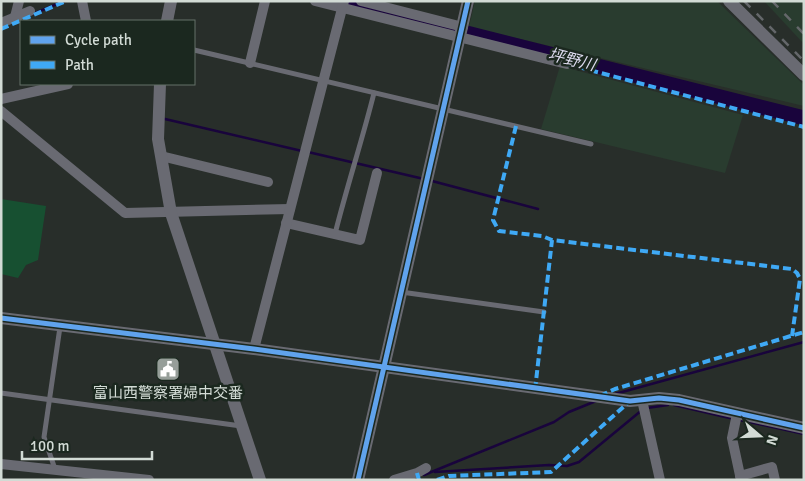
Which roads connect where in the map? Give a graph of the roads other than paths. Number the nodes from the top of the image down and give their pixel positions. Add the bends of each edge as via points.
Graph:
1 (19, 1) edge
2 (82, 1) edge
3 (171, 1) edge
4 (265, 1) edge
5 (315, 1) edge
6 (361, 1) edge
7 (468, 1) edge
8 (729, 1) edge
9 (343, 4) edge
10 (30, 11) dead end
11 (16, 18) junction
12 (86, 20) edge
13 (167, 20) edge
14 (1, 24) edge
15 (461, 32) junction
16 (195, 50) edge
17 (250, 63) junction
18 (568, 64) dead end
19 (804, 75) edge
20 (323, 81) junction
21 (64, 85) edge
22 (160, 85) edge
23 (374, 93) junction
24 (1, 99) edge
25 (443, 109) junction
26 (1, 111) edge
27 (591, 144) dead end
28 (161, 156) junction
29 (377, 173) dead end
30 (268, 182) dead end
31 (290, 210) junction
32 (170, 213) junction
33 (286, 223) junction
34 (335, 234) junction
35 (401, 292) junction
36 (544, 312) dead end
37 (1, 318) edge
38 (60, 326) junction
39 (214, 344) junction
40 (254, 349) junction
41 (384, 366) junction
42 (1, 393) edge
43 (48, 400) junction
44 (642, 400) junction
45 (737, 414) junction
46 (241, 426) junction
47 (804, 428) edge
48 (1, 464) edge
49 (426, 468) dead end
50 (55, 470) junction
51 (740, 478) edge
52 (149, 480) edge
53 (260, 480) edge
54 (358, 480) edge
55 (394, 480) edge
56 (660, 480) edge
57 (775, 480) edge

1 - 11 street
2 - 12 street
3 - 13 street
4 - 17 street
5 - 9 street
6 - 15 street
7 - 15 street
8 - 19 street
9 - 15 street
9 - 20 street
10 - 11 street
11 - 14 street
15 - 18 street
15 - 25 street
16 - 17 lane
17 - 20 lane
20 - 23 lane
20 - 31 street
21 - 24 street
22 - 28 street
23 - 25 lane
23 - 34 lane
25 - 27 lane
25 - 35 street
26 - 32 street via 125,213
28 - 30 street
28 - 32 street
29 - 34 street via 360,240
31 - 32 street
31 - 33 street
32 - 39 street
33 - 34 street
33 - 40 street
35 - 36 lane
35 - 41 street
37 - 38 street
38 - 39 street
38 - 43 lane
39 - 40 street
39 - 46 street
40 - 41 street
41 - 44 street via 535,390
41 - 54 street
42 - 43 lane
43 - 46 lane
43 - 50 lane via 44,437
44 - 45 street via 679,400
44 - 56 street
45 - 47 street
45 - 51 street via 732,438
46 - 53 street
48 - 50 street
49 - 55 street
50 - 52 street
51 - 57 street via 772,467

